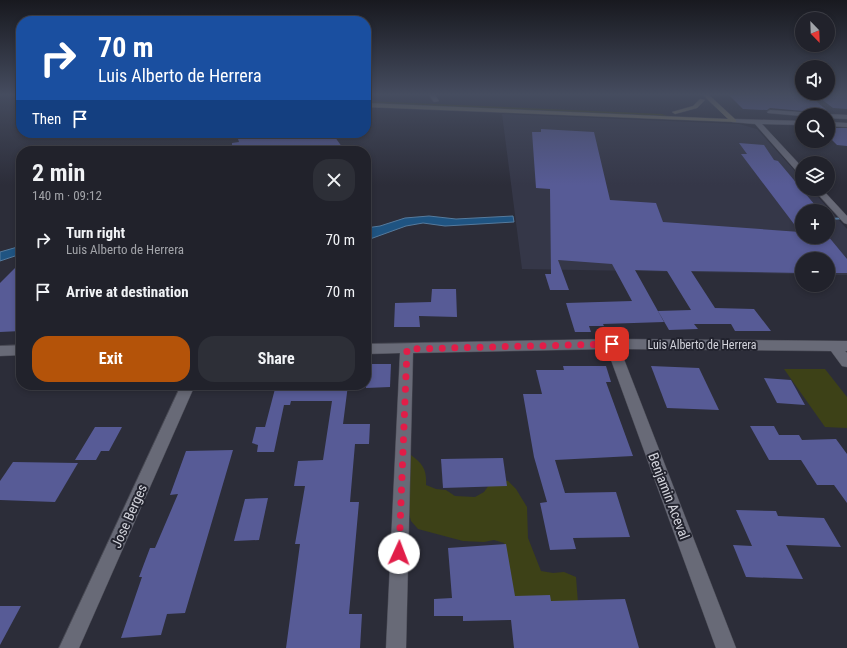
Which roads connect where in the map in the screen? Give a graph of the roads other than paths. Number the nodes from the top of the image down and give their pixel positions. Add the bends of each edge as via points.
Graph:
1 (760, 125) edge
2 (795, 164) edge
3 (823, 196) edge
4 (847, 221) edge
5 (612, 344) junction
6 (834, 346) junction
7 (847, 346) edge
8 (371, 349) edge
9 (407, 349) junction
10 (16, 350) edge
11 (0, 351) edge
12 (847, 362) edge
13 (186, 390) edge
14 (70, 648) edge
15 (396, 648) edge
16 (726, 648) edge

1 - 2 street
3 - 4 street
5 - 6 street, Luis Alberto de Herrera
5 - 9 street, Luis Alberto de Herrera
5 - 16 street, Benjamin Aceval
6 - 7 street, Luis Alberto de Herrera
6 - 12 street
8 - 9 street, Luis Alberto de Herrera
9 - 15 street
10 - 11 street
13 - 14 street, Jose Berges

